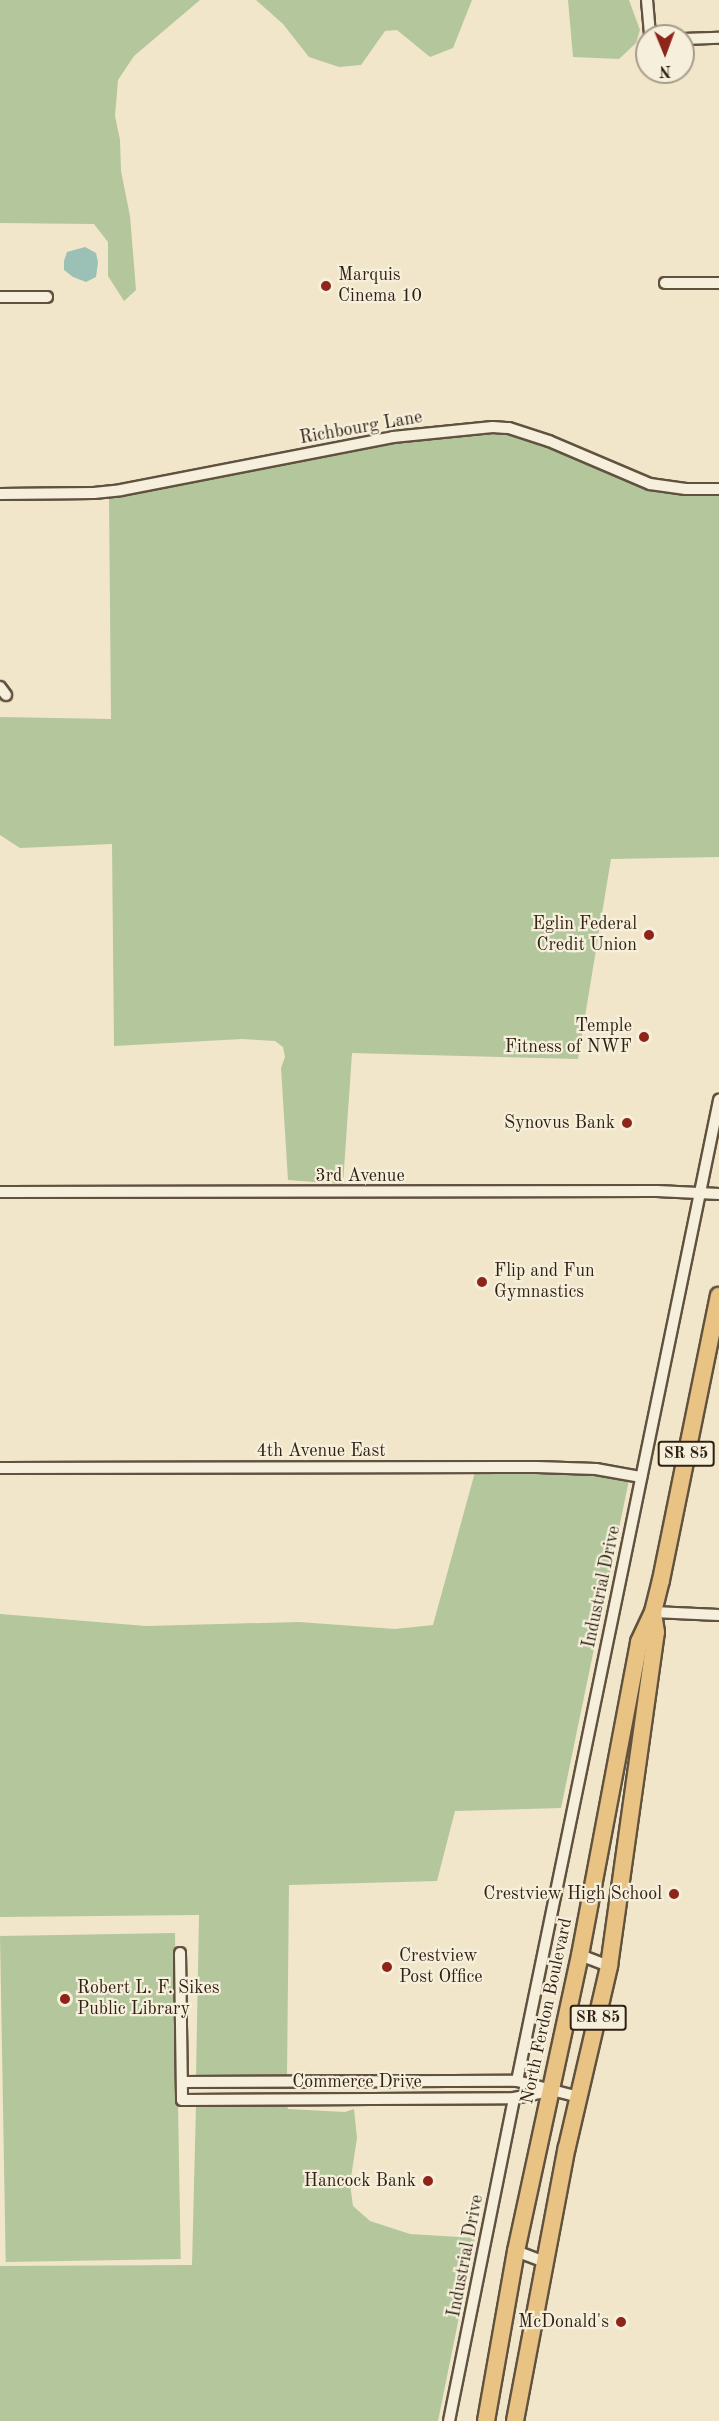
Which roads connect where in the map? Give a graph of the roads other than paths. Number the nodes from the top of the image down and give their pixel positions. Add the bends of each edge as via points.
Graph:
1 (647, 0) edge
2 (649, 24) edge
3 (695, 38) edge
4 (719, 38) edge
5 (665, 283) dead end
6 (719, 283) edge
7 (0, 297) edge
8 (47, 297) dead end
9 (719, 489) edge
10 (0, 494) edge
11 (719, 1100) edge
12 (0, 1192) edge
13 (701, 1192) junction
14 (719, 1194) edge
15 (719, 1296) edge
16 (0, 1468) edge
17 (641, 1477) junction
18 (653, 1612) junction
19 (719, 1615) edge
20 (180, 1953) dead end
21 (580, 1955) junction
22 (609, 1966) junction
23 (446, 2081) junction
24 (517, 2081) junction
25 (182, 2082) junction
26 (309, 2082) junction
27 (549, 2091) junction
28 (579, 2097) junction
29 (446, 2098) junction
30 (514, 2098) junction
31 (309, 2099) junction
32 (516, 2251) junction
33 (547, 2263) junction
34 (449, 2421) edge
35 (486, 2421) edge
36 (515, 2421) edge

1 - 2 street
3 - 4 street
5 - 6 street
7 - 8 street
9 - 10 street, Richbourg Lane via 650,484 549,441 494,427 393,437 121,490
11 - 13 street, Industrial Drive
12 - 13 street, 3rd Avenue
13 - 14 street, 3rd Avenue
13 - 17 street, Industrial Drive
15 - 18 main road, North Ferdon Boulevard / SR 85
16 - 17 street, 4th Avenue East via 537,1467 596,1468
17 - 24 street, Industrial Drive
18 - 19 street
18 - 21 main road, North Ferdon Boulevard / SR 85 via 639,1642
18 - 22 main road, North Ferdon Boulevard / SR 85 via 656,1632
20 - 25 street, Commerce Drive
21 - 22 street
21 - 27 main road, North Ferdon Boulevard / SR 85
22 - 28 main road, North Ferdon Boulevard / SR 85
23 - 24 street, Commerce Drive
23 - 26 street, Commerce Drive
23 - 29 street
24 - 27 street, Commerce Drive
25 - 26 street, Commerce Drive
25 - 31 street, Commerce Drive via 182,2100
26 - 31 street
27 - 28 street, Commerce Drive
27 - 30 street, Commerce Drive
27 - 32 main road, North Ferdon Boulevard / SR 85
28 - 33 main road, North Ferdon Boulevard / SR 85
29 - 30 street, Commerce Drive
29 - 31 street, Commerce Drive
30 - 34 street, Industrial Drive
32 - 33 street
32 - 35 main road, North Ferdon Boulevard / SR 85
33 - 36 main road, North Ferdon Boulevard / SR 85

